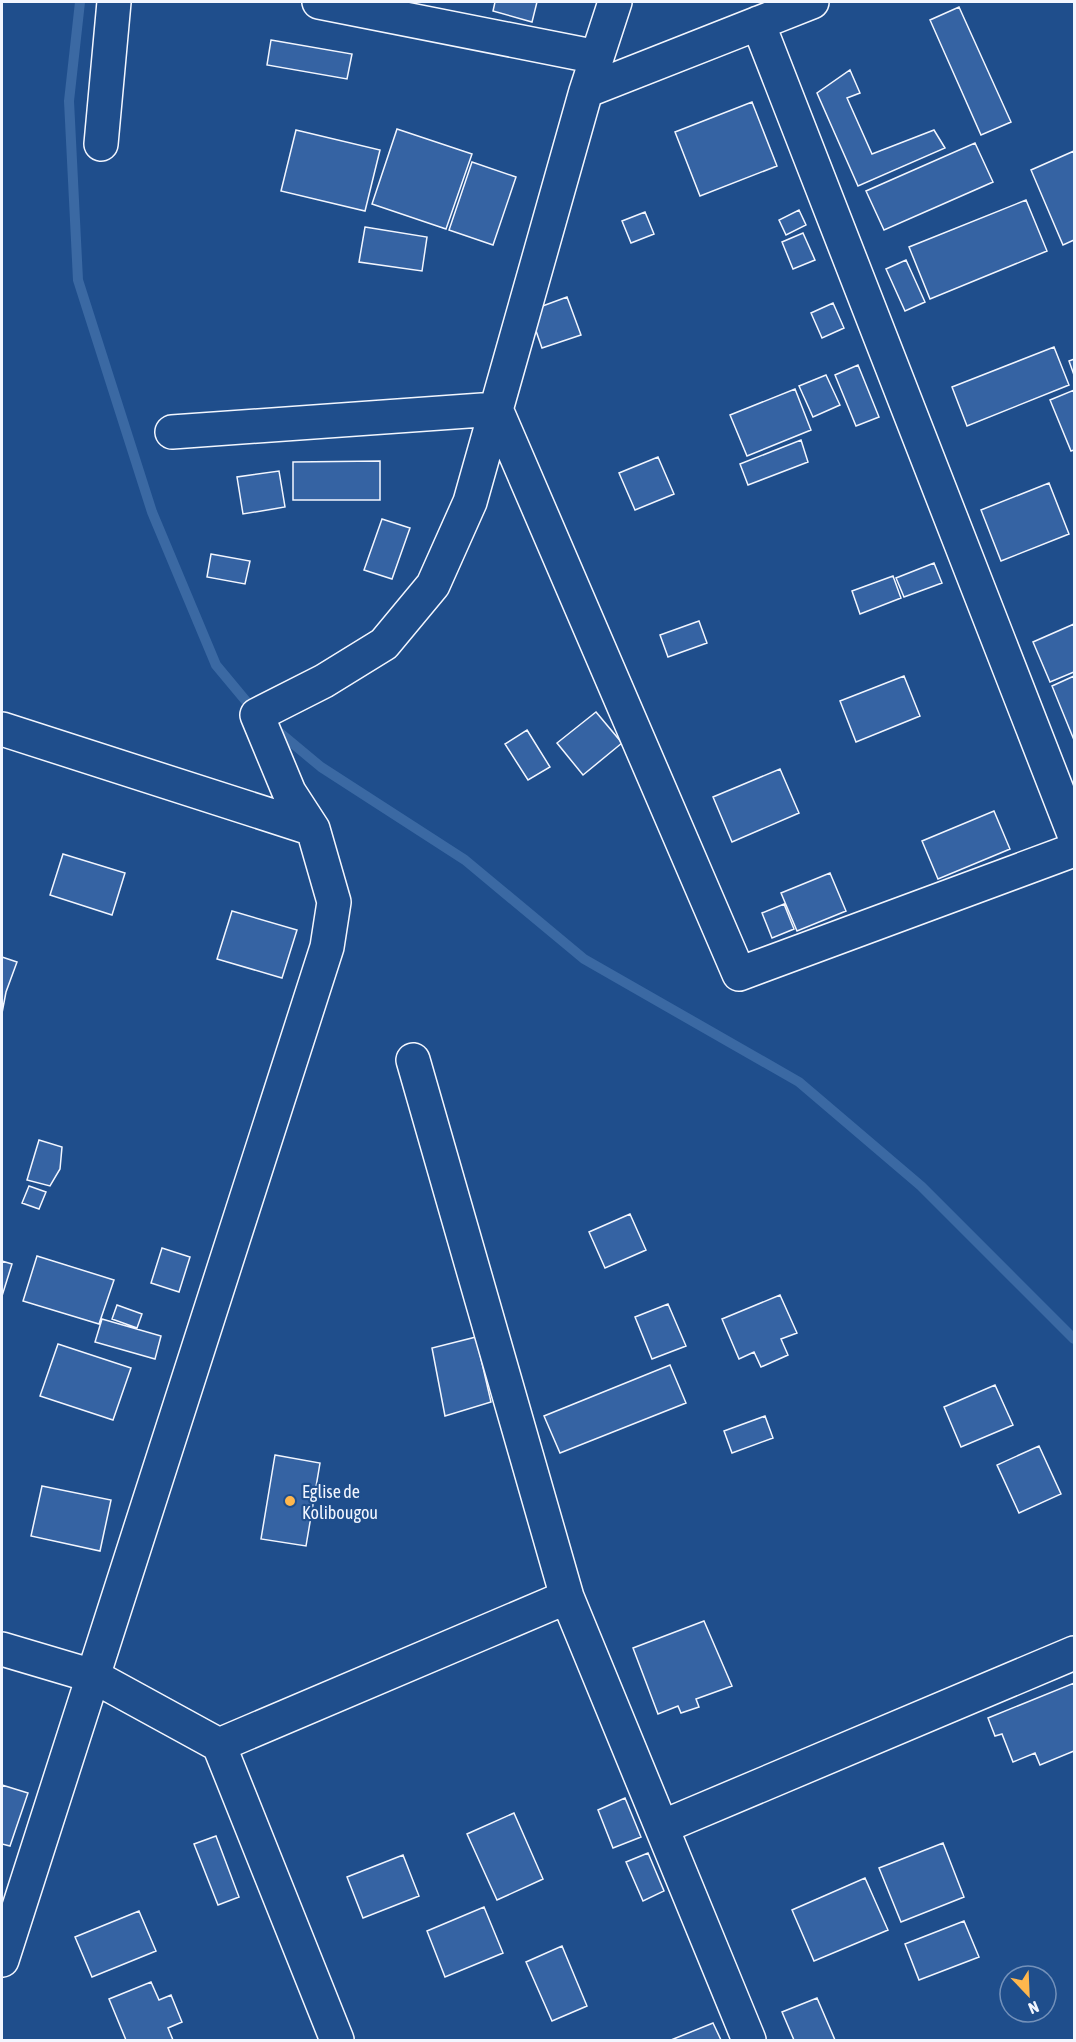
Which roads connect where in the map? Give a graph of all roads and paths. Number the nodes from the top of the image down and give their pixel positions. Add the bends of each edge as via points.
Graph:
1 (114, 2) edge
2 (320, 2) edge
3 (615, 2) edge
4 (812, 2) edge
5 (758, 23) junction
6 (597, 57) junction
7 (586, 91) junction
8 (101, 144) dead end
9 (496, 409) junction
10 (172, 432) dead end
11 (2, 729) edge
12 (313, 829) junction
13 (1074, 834) edge
14 (1074, 850) edge
15 (413, 1060) dead end
16 (567, 1597) junction
17 (2, 1649) edge
18 (1074, 1653) edge
19 (93, 1676) junction
20 (219, 1745) junction
21 (662, 1827) junction
22 (2, 1960) edge
23 (337, 2040) edge
24 (749, 2040) edge

1 - 8 street
2 - 6 street
3 - 6 street
4 - 5 street
5 - 7 street
5 - 13 street
6 - 7 street
7 - 9 street
9 - 10 street
9 - 12 street via 470,502 433,585 384,644 324,681 257,715 289,792
9 - 14 street via 739,974
11 - 12 street
12 - 19 street via 334,902 327,947
15 - 16 street
16 - 20 street
16 - 21 street
17 - 19 street
18 - 21 street
19 - 20 street
19 - 22 street
20 - 23 street
21 - 24 street

